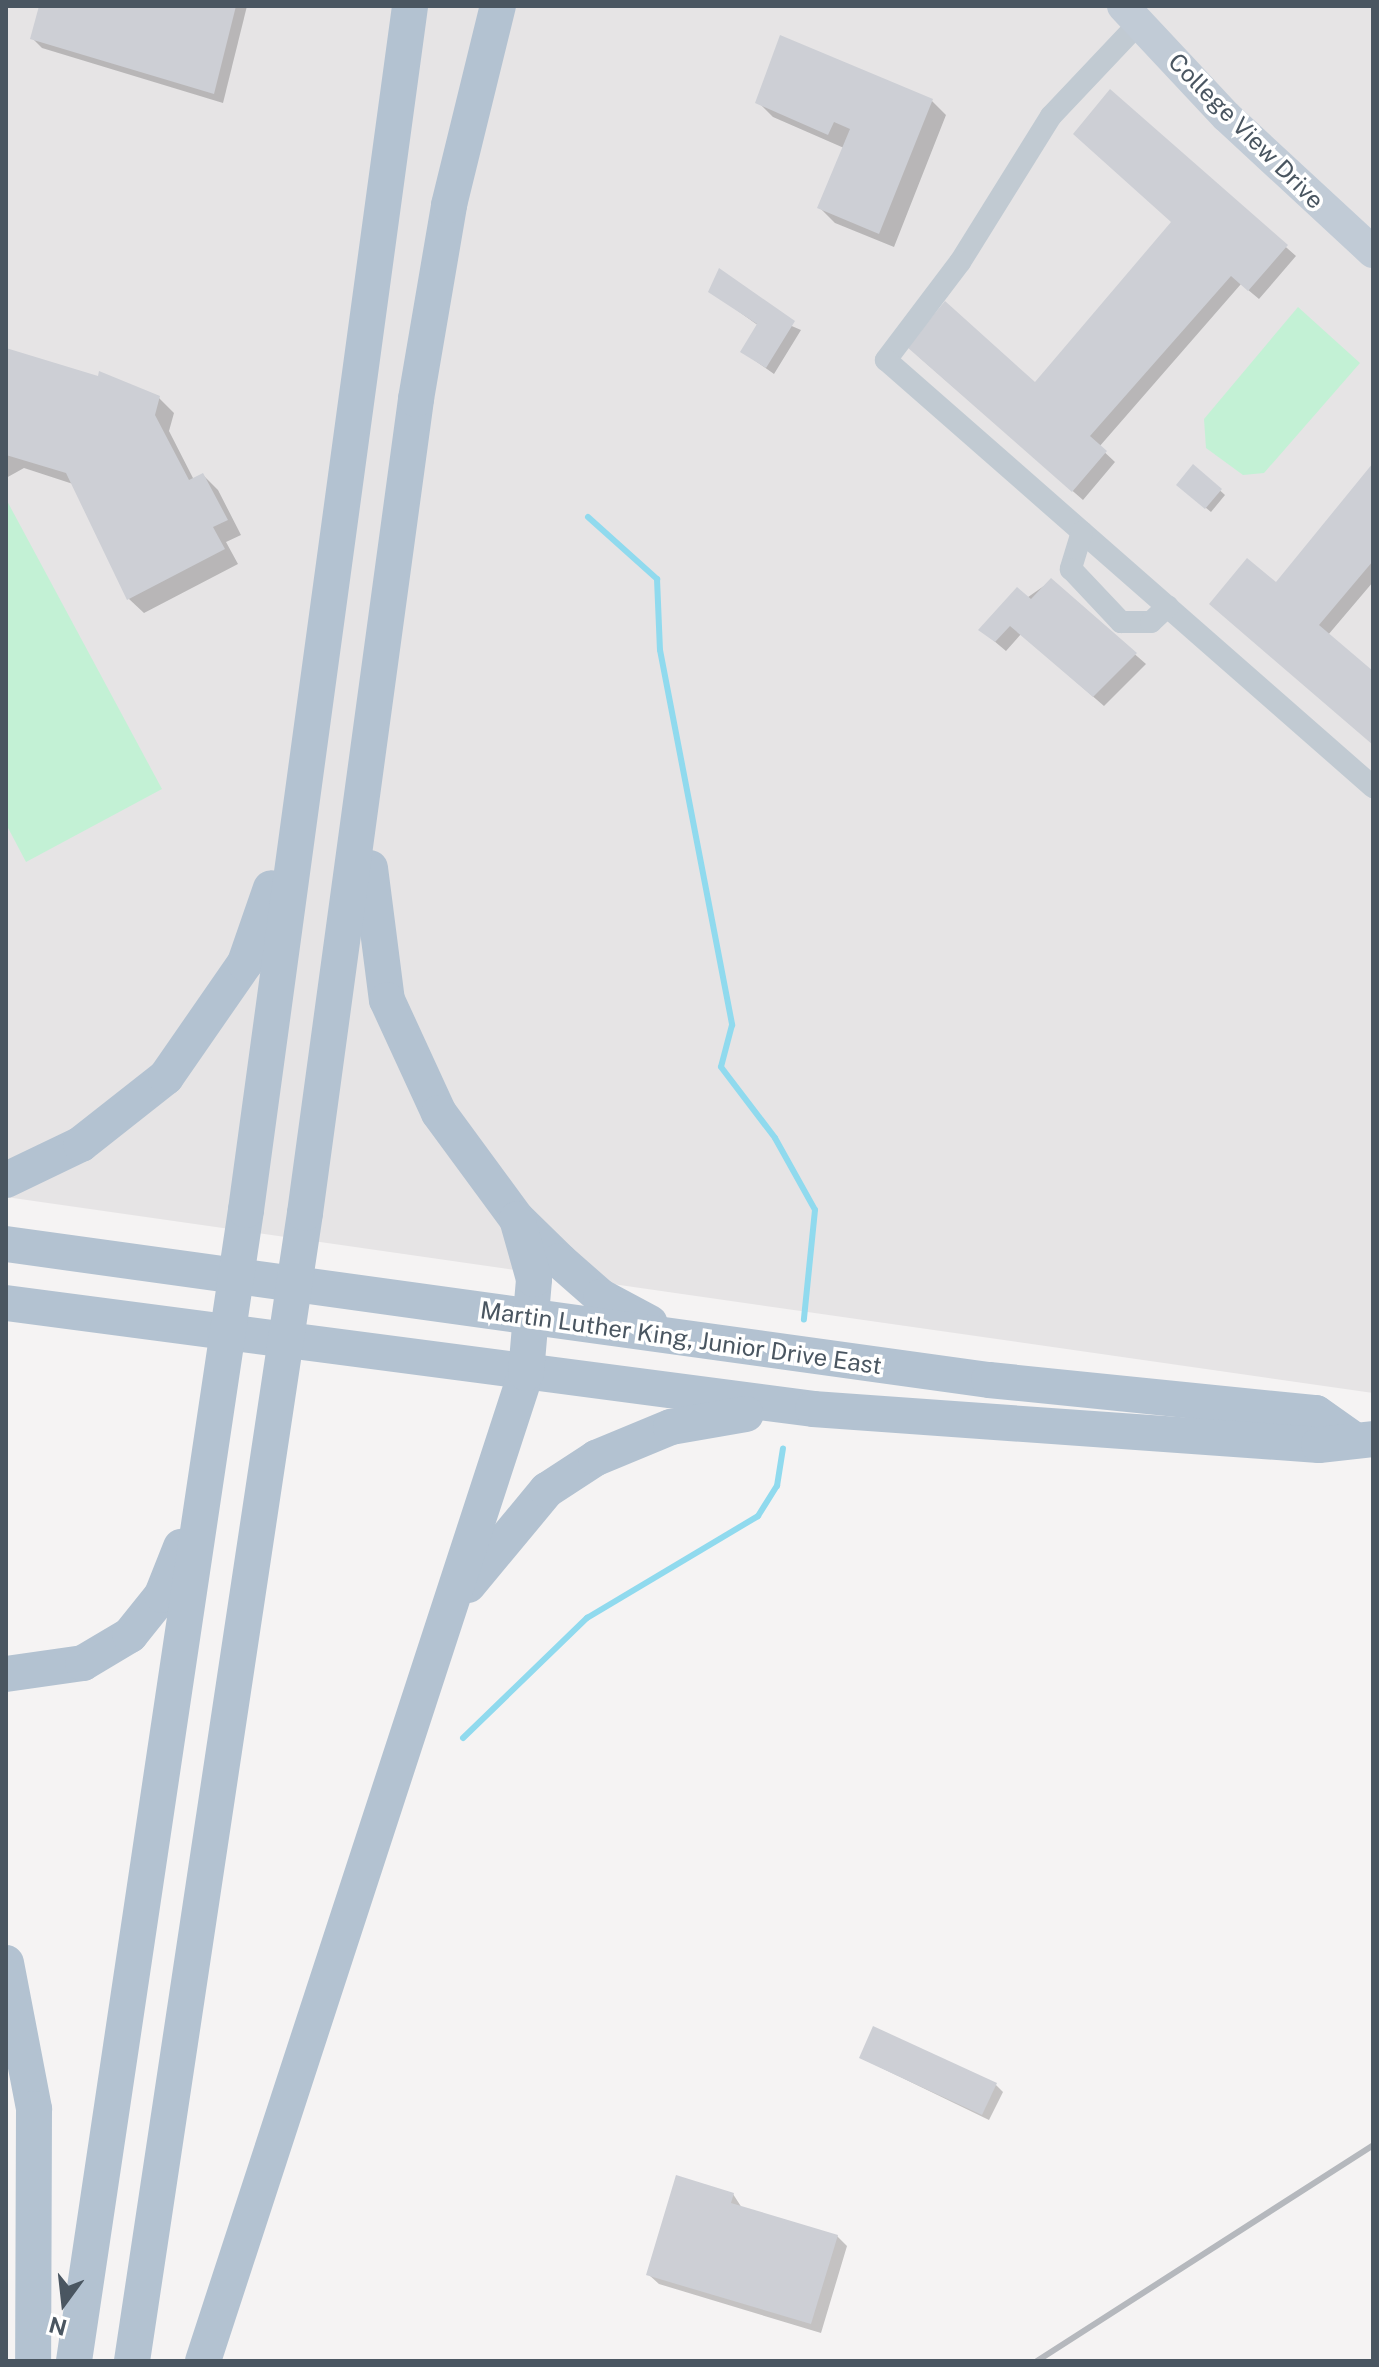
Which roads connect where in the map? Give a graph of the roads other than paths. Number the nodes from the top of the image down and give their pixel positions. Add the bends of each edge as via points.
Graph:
1 (410, 6) edge
2 (434, 6) edge
3 (498, 6) edge
4 (1131, 14) edge
5 (388, 187) junction
6 (1373, 252) edge
7 (1082, 532) junction
8 (391, 606) junction
9 (1168, 606) junction
10 (310, 719) junction
11 (1373, 787) edge
12 (6, 1180) edge
13 (517, 1219) junction
14 (6, 1244) edge
15 (6, 1303) edge
16 (528, 1317) junction
17 (117, 1318) junction
18 (6, 1326) edge
19 (673, 1335) junction
20 (526, 1373) junction
21 (813, 1409) junction
22 (1361, 1438) edge
23 (206, 1474) junction
24 (441, 1631) junction
25 (6, 1674) edge
26 (6, 1963) edge
27 (33, 2361) edge
28 (74, 2361) edge
29 (132, 2361) edge
30 (203, 2361) edge

1 - 5 main road
2 - 5 main road
3 - 8 main road via 449,205
4 - 6 street, College View Drive via 1226,116
4 - 7 street via 1051,116 960,262 886,360
5 - 10 main road
7 - 9 street
7 - 9 street via 1071,569 1110,612 1132,625 1151,622
8 - 13 main road via 370,858 379,968 419,1078
8 - 29 main road
9 - 11 street
10 - 12 main road via 260,929 208,1025 166,1077 113,1123
10 - 23 main road
13 - 16 main road via 534,1279
13 - 19 main road via 582,1284
14 - 16 main road, Martin Luther King, Junior Drive East
15 - 17 main road, Martin Luther King, Junior Drive East
16 - 19 main road, Martin Luther King, Junior Drive East
16 - 20 main road
17 - 18 main road
17 - 20 main road, Martin Luther King, Junior Drive East
19 - 22 main road, Martin Luther King, Junior Drive East via 989,1380 1316,1413
20 - 21 main road, Martin Luther King, Junior Drive East
20 - 24 main road
21 - 22 main road, Martin Luther King, Junior Drive East via 1319,1445
21 - 24 main road via 714,1417 596,1458 547,1490 515,1523 483,1560
23 - 25 main road via 167,1585 130,1635 83,1663
23 - 28 main road
24 - 30 main road
26 - 27 main road via 34,2109

